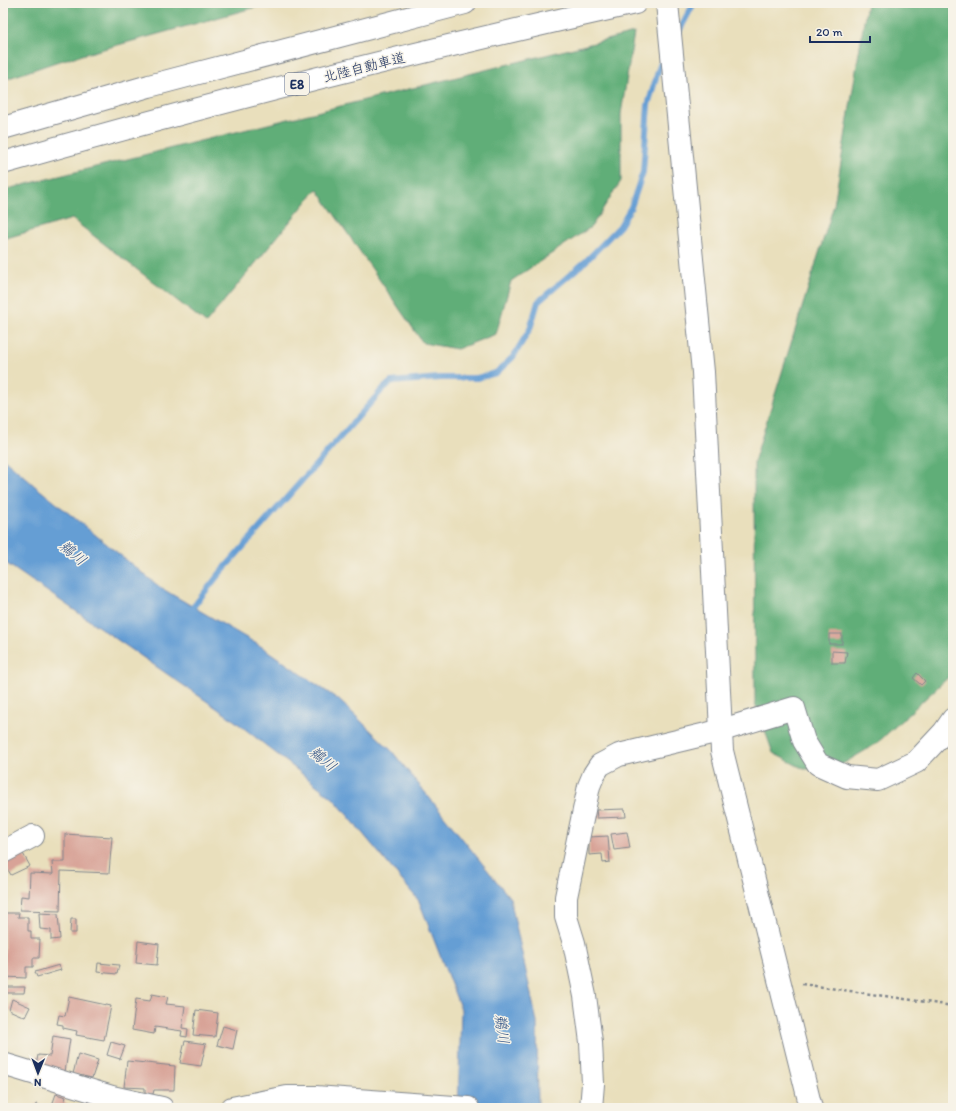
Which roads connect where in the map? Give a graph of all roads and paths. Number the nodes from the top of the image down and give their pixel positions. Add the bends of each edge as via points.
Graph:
1 (465, 3) edge
2 (635, 3) edge
3 (666, 3) edge
4 (3, 128) edge
5 (3, 163) edge
6 (953, 719) edge
7 (719, 731) junction
8 (33, 836) dead end
9 (3, 852) edge
10 (779, 981) junction
11 (953, 1006) edge
12 (3, 1064) edge
13 (162, 1108) edge
14 (232, 1108) edge
15 (468, 1108) edge
16 (591, 1108) edge
17 (811, 1108) edge

1 - 4 main road via 149,86
2 - 5 main road, 北陸自動車道 / E8 via 363,67
3 - 7 main road via 703,372
6 - 7 main road via 916,762 878,780 847,776 818,764 804,741 794,708
7 - 10 main road
7 - 16 main road via 619,755 600,765 589,786 566,897 566,917 585,996 591,1042
8 - 9 main road
10 - 11 path
10 - 17 main road
12 - 13 main road via 112,1097
14 - 15 main road via 288,1097

